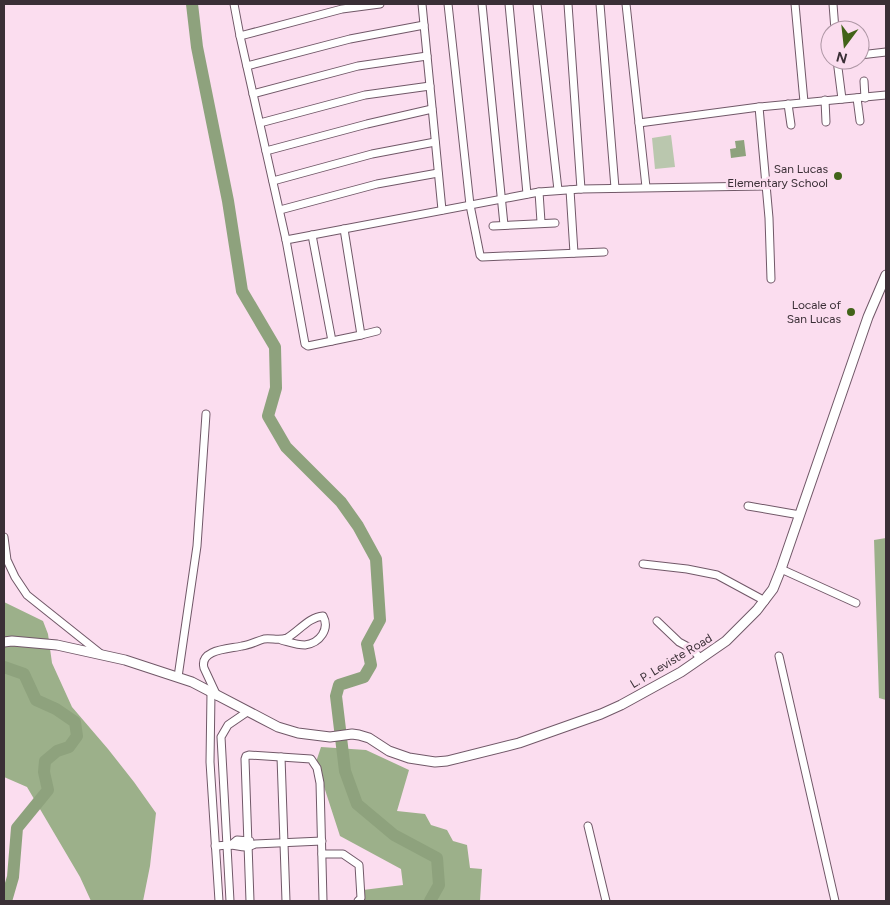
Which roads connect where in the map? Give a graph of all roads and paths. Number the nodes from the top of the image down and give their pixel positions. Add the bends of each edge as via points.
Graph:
1 (235, 4) edge
2 (380, 4) edge
3 (422, 4) edge
4 (448, 4) edge
5 (482, 4) edge
6 (509, 4) edge
7 (537, 4) edge
8 (568, 4) edge
9 (600, 4) edge
10 (626, 4) edge
11 (795, 4) edge
12 (833, 4) edge
13 (834, 20) edge
14 (424, 26) junction
15 (240, 36) junction
16 (886, 52) edge
17 (870, 54) edge
18 (427, 56) junction
19 (247, 66) junction
20 (838, 70) edge
21 (864, 81) dead end
22 (430, 86) junction
23 (253, 94) junction
24 (886, 95) edge
25 (857, 98) junction
26 (865, 98) junction
27 (842, 99) junction
28 (825, 100) junction
29 (804, 102) junction
30 (788, 104) junction
31 (759, 107) junction
32 (432, 109) junction
33 (860, 121) dead end
34 (826, 122) dead end
35 (260, 123) junction
36 (639, 123) junction
37 (791, 125) dead end
38 (435, 142) junction
39 (266, 151) junction
40 (438, 173) junction
41 (273, 181) junction
42 (766, 186) junction
43 (646, 187) junction
44 (615, 188) junction
45 (582, 189) junction
46 (558, 190) junction
47 (570, 190) junction
48 (539, 192) junction
49 (527, 194) junction
50 (501, 199) junction
51 (470, 205) junction
52 (280, 210) junction
53 (442, 210) junction
54 (541, 222) junction
55 (555, 223) dead end
56 (493, 226) dead end
57 (504, 226) junction
58 (344, 229) junction
59 (312, 235) junction
60 (286, 240) junction
61 (604, 252) dead end
62 (574, 253) junction
63 (886, 275) edge
64 (771, 279) dead end
65 (377, 331) dead end
66 (362, 335) junction
67 (332, 341) junction
68 (206, 414) dead end
69 (748, 506) dead end
70 (800, 515) junction
71 (4, 538) edge
72 (643, 564) dead end
73 (781, 569) junction
74 (765, 601) junction
75 (856, 603) dead end
76 (657, 621) dead end
77 (281, 640) junction
78 (4, 642) edge
79 (101, 654) junction
80 (779, 656) dead end
81 (702, 659) junction
82 (178, 677) junction
83 (214, 695) junction
84 (246, 712) junction
85 (210, 736) junction
86 (221, 737) junction
87 (281, 757) junction
88 (588, 826) dead end
89 (322, 841) junction
90 (284, 842) junction
91 (251, 843) junction
92 (229, 845) junction
93 (215, 846) junction
94 (322, 854) junction
95 (219, 901) edge
96 (230, 901) edge
97 (250, 901) edge
98 (286, 901) edge
99 (323, 901) edge
100 (358, 901) edge
101 (606, 901) edge
102 (835, 901) edge

1 - 15 street
2 - 15 street via 342,9
3 - 14 street
4 - 51 street
5 - 50 street
6 - 49 street
7 - 46 street
8 - 45 street
9 - 44 street
10 - 36 street
11 - 29 street
12 - 13 street
14 - 18 street
14 - 19 street via 350,38
15 - 19 street
16 - 17 street
18 - 22 street
18 - 23 street via 358,66
19 - 23 street
20 - 27 street
21 - 26 street
22 - 32 street
22 - 35 street via 365,95
23 - 35 street
24 - 26 street
25 - 26 street
25 - 27 street
25 - 33 street
27 - 28 street
28 - 29 street
28 - 34 street
29 - 30 street
30 - 31 street
30 - 37 street
31 - 36 street
31 - 42 street
32 - 38 street
32 - 39 street
35 - 39 street
36 - 43 street
38 - 40 street
38 - 41 street via 372,154
39 - 41 street
40 - 52 street via 377,184
40 - 53 street
41 - 52 street
42 - 43 street
42 - 64 street
43 - 44 street
44 - 45 street
45 - 47 street
46 - 47 street
46 - 48 street
47 - 62 street
48 - 49 street
48 - 54 street
49 - 50 street
50 - 51 street
50 - 57 street
51 - 53 street
51 - 62 street via 481,256
52 - 60 street
53 - 58 street
54 - 55 street
54 - 57 street
56 - 57 street
58 - 59 street
58 - 66 street
59 - 60 street
59 - 67 street
60 - 67 street via 305,344
61 - 62 street
63 - 70 main road, L. P. Leviste Road via 868,317
65 - 66 street
66 - 67 street
68 - 82 street via 198,546
69 - 70 street
70 - 73 main road, L. P. Leviste Road
71 - 79 street via 8,560 27,595
72 - 74 street via 717,575
73 - 74 main road, L. P. Leviste Road
73 - 75 street
74 - 81 main road, L. P. Leviste Road via 726,641
76 - 81 street
77 - 77 street via 302,645 314,642 325,630 325,618 316,617
77 - 83 street via 262,640 213,652 206,657 203,665
78 - 79 main road, L. P. Leviste Road via 48,644
79 - 82 main road, L. P. Leviste Road
80 - 102 street
81 - 84 main road, L. P. Leviste Road via 621,706 601,714 519,743 435,762 389,752 359,735 330,737 292,731
82 - 83 main road, L. P. Leviste Road
83 - 84 main road, L. P. Leviste Road
83 - 85 street
84 - 86 street via 228,725
85 - 86 street
85 - 93 street
86 - 92 street
87 - 89 street via 311,759 317,768
87 - 90 street
87 - 91 street via 246,757
88 - 101 street
89 - 90 street
89 - 94 street
90 - 91 street
90 - 98 street
91 - 92 street via 240,848
91 - 97 street
92 - 93 street
92 - 96 street
93 - 95 street
94 - 99 street
94 - 100 street via 343,854 359,865 361,898

